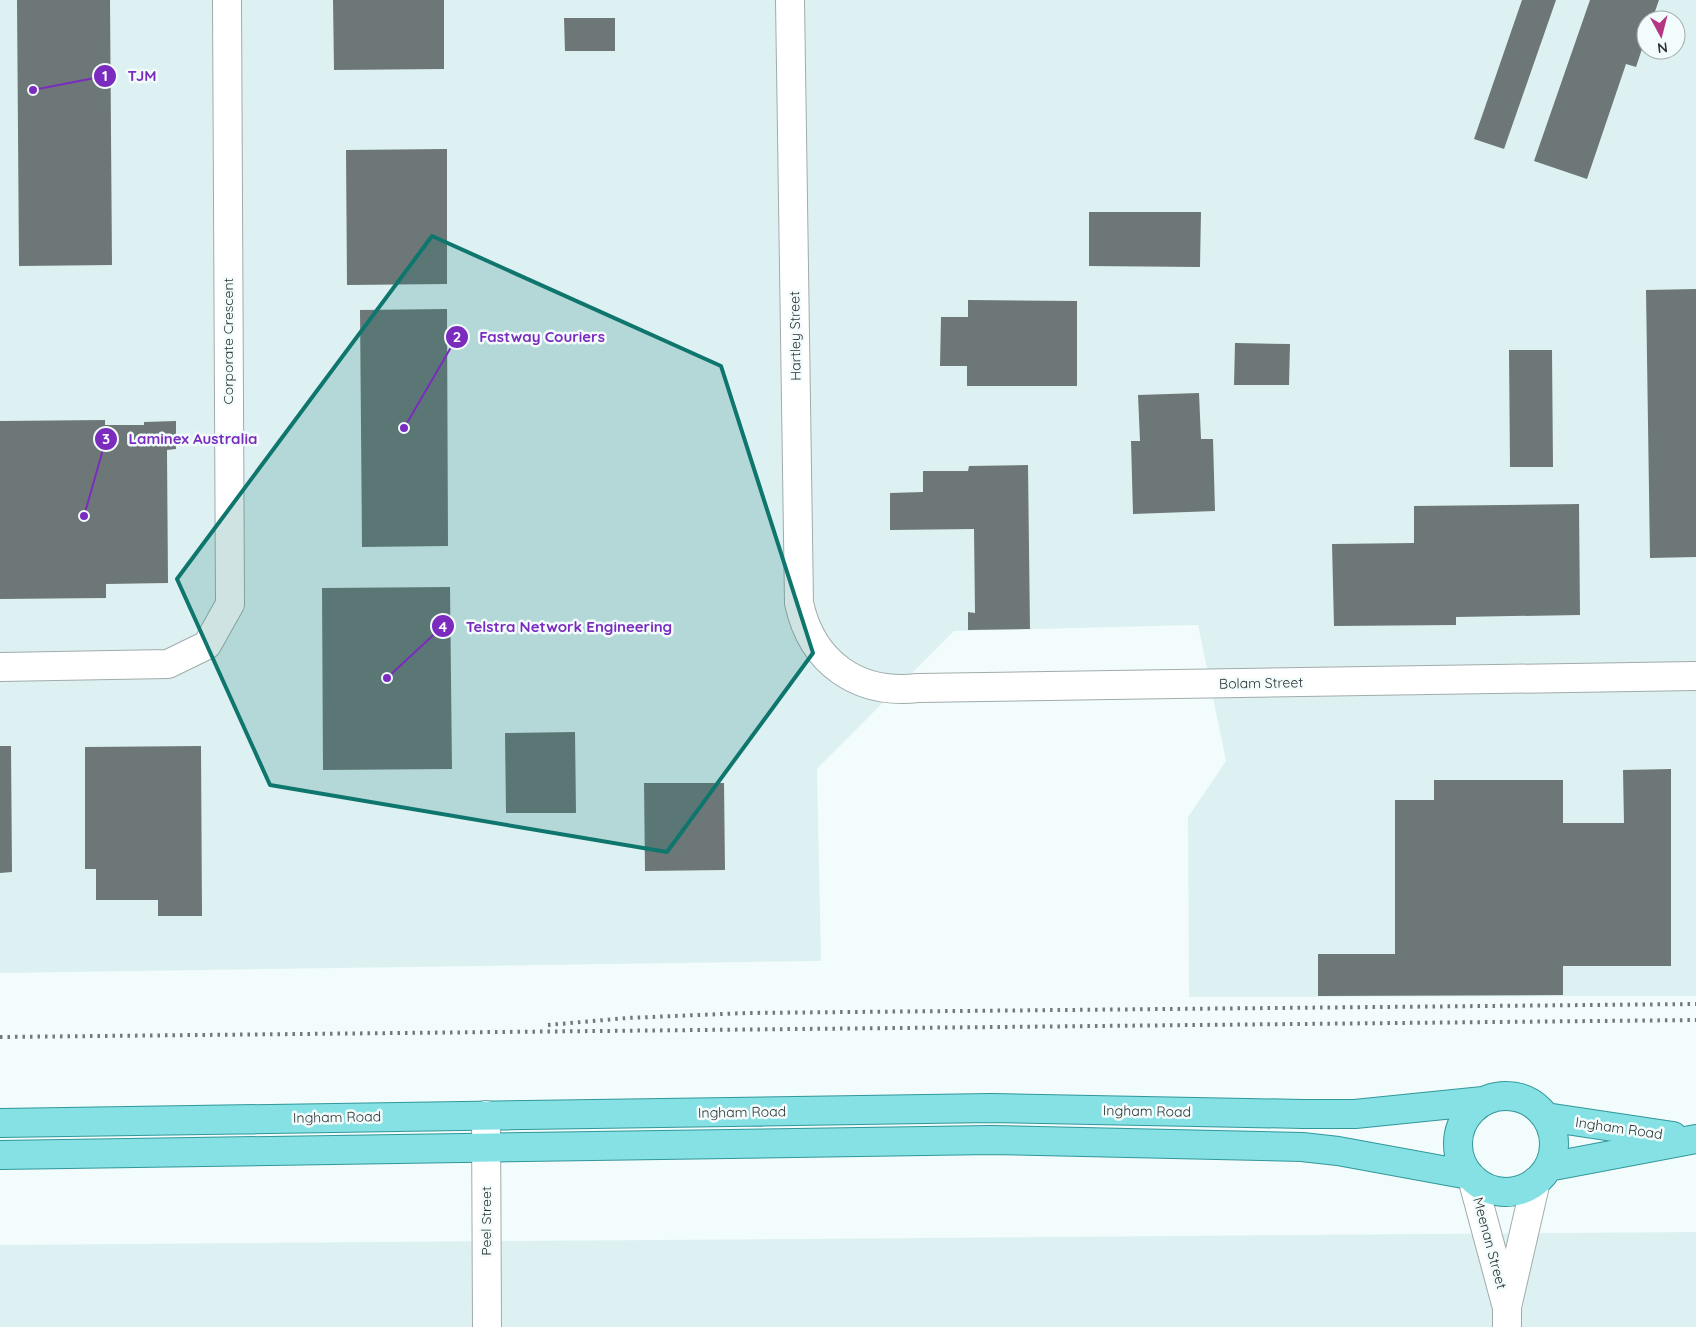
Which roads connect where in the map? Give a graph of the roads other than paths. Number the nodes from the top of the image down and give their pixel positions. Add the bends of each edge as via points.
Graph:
1 (227, 0) edge
2 (790, 0) edge
3 (832, 664) joint
4 (0, 667) edge
5 (1696, 676) edge
6 (1483, 1101) junction
7 (486, 1115) junction
8 (1546, 1117) junction
9 (0, 1123) edge
10 (1694, 1139) edge
11 (486, 1148) junction
12 (0, 1155) edge
13 (1542, 1174) junction
14 (1471, 1177) junction
15 (1507, 1317) edge
16 (487, 1327) edge

1 - 4 street, Corporate Crescent via 230,604 207,645 168,664
2 - 3 street, Hartley Street via 799,603 810,636
3 - 5 street, Bolam Street via 861,682 895,690
6 - 7 main road, Ingham Road via 1346,1114 991,1108
6 - 8 main road via 1500,1096 1518,1097 1534,1105
6 - 14 main road via 1461,1126 1457,1143 1460,1160
7 - 9 main road, Ingham Road
7 - 11 street, Peel Street
8 - 10 main road, Ingham Road
8 - 13 main road via 1553,1133 1554,1151
10 - 13 main road, Ingham Road
11 - 12 main road
11 - 14 main road via 991,1140 1302,1147
11 - 16 street, Peel Street
13 - 14 main road via 1521,1189 1504,1192 1486,1188
13 - 15 street, Meenan Street
14 - 15 street, Meenan Street

